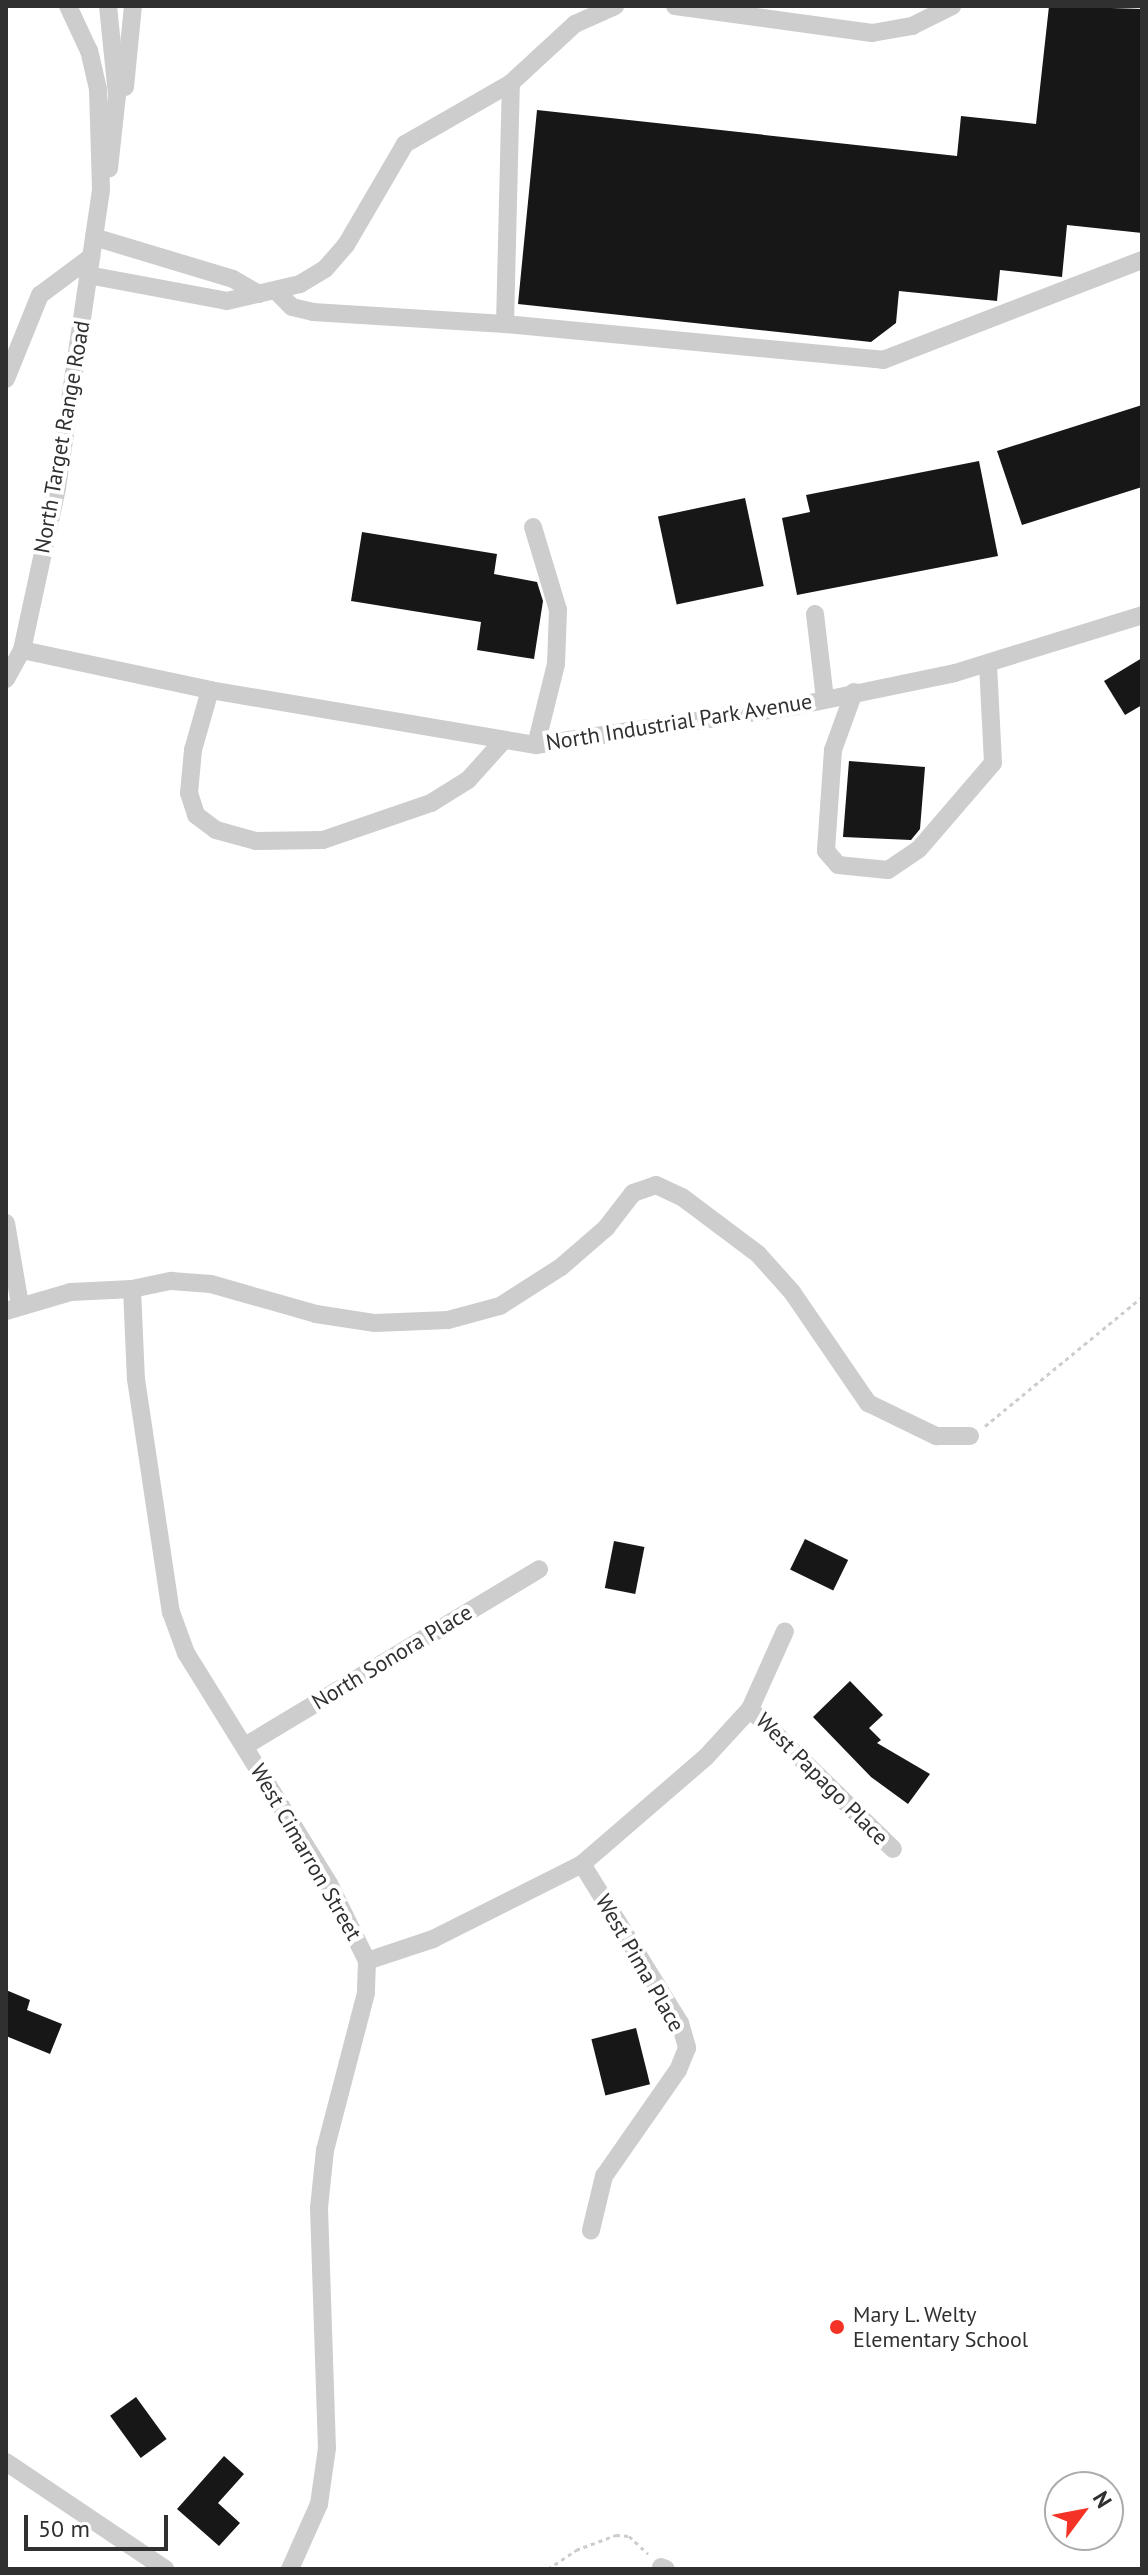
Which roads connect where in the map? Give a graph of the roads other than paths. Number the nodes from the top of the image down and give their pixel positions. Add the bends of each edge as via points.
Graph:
1 (68, 6) edge
2 (108, 6) edge
3 (133, 6) edge
4 (615, 6) edge
5 (675, 6) edge
6 (952, 6) edge
7 (511, 83) junction
8 (117, 125) junction
9 (101, 190) junction
10 (94, 237) junction
11 (1142, 260) edge
12 (90, 266) junction
13 (268, 293) junction
14 (505, 324) junction
15 (6, 379) edge
16 (533, 527) dead end
17 (815, 614) dead end
18 (1142, 615) edge
19 (22, 650) junction
20 (988, 665) junction
21 (6, 679) edge
22 (210, 690) junction
23 (854, 692) junction
24 (825, 699) junction
25 (504, 740) junction
26 (536, 745) junction
27 (6, 1223) edge
28 (132, 1289) junction
29 (13, 1308) edge
30 (970, 1436) road end
31 (539, 1569) dead end
32 (785, 1631) dead end
33 (750, 1709) junction
34 (245, 1746) junction
35 (893, 1849) dead end
36 (582, 1864) junction
37 (367, 1961) junction
38 (591, 2230) dead end
39 (6, 2462) edge
40 (165, 2569) edge
41 (290, 2569) edge

1 - 9 street, North Target Range Road via 89,51 98,89
2 - 8 street, North Target Range Road
3 - 8 street
4 - 7 street via 575,24
5 - 6 street via 872,33 912,26
7 - 13 street via 405,144 336,257 313,276
7 - 14 street
8 - 9 street, North Target Range Road
9 - 10 street, North Target Range Road
10 - 12 street, North Target Range Road
10 - 13 street
11 - 14 street via 883,360
12 - 13 street via 227,301
12 - 15 street via 40,295
12 - 19 street, North Target Range Road via 57,488
13 - 14 street via 313,312
16 - 26 street via 558,610 556,664
17 - 24 street
18 - 20 street, North Industrial Park Avenue
19 - 21 street, North Target Range Road
19 - 22 street, North Industrial Park Avenue
20 - 23 street, North Industrial Park Avenue
20 - 23 street via 993,763 919,849 888,870 838,865 826,851 833,750
22 - 25 street, North Industrial Park Avenue
22 - 25 street via 193,750 189,793 196,815 216,830 256,841 323,840 431,803 468,780
23 - 24 street, North Industrial Park Avenue
24 - 26 street, North Industrial Park Avenue
25 - 26 street, North Industrial Park Avenue
27 - 29 street
28 - 29 street via 71,1292
28 - 30 street via 171,1281 211,1284 316,1314 375,1323 448,1320 500,1306 561,1267 606,1228 633,1193 656,1185 682,1197 758,1254 792,1292 868,1403 936,1436
28 - 34 street, West Cimarron Street via 136,1379 171,1612 186,1653
31 - 34 street, North Sonora Place
32 - 33 street
33 - 35 street, West Papago Place
33 - 36 street via 706,1757
34 - 37 street, West Cimarron Street via 329,1884
36 - 37 street via 433,1939
36 - 38 street, West Pima Place via 680,2023 687,2048 678,2070 604,2176
37 - 41 street, West Cimarron Street via 366,1993 325,2150 319,2208 327,2448 319,2504
39 - 40 street

